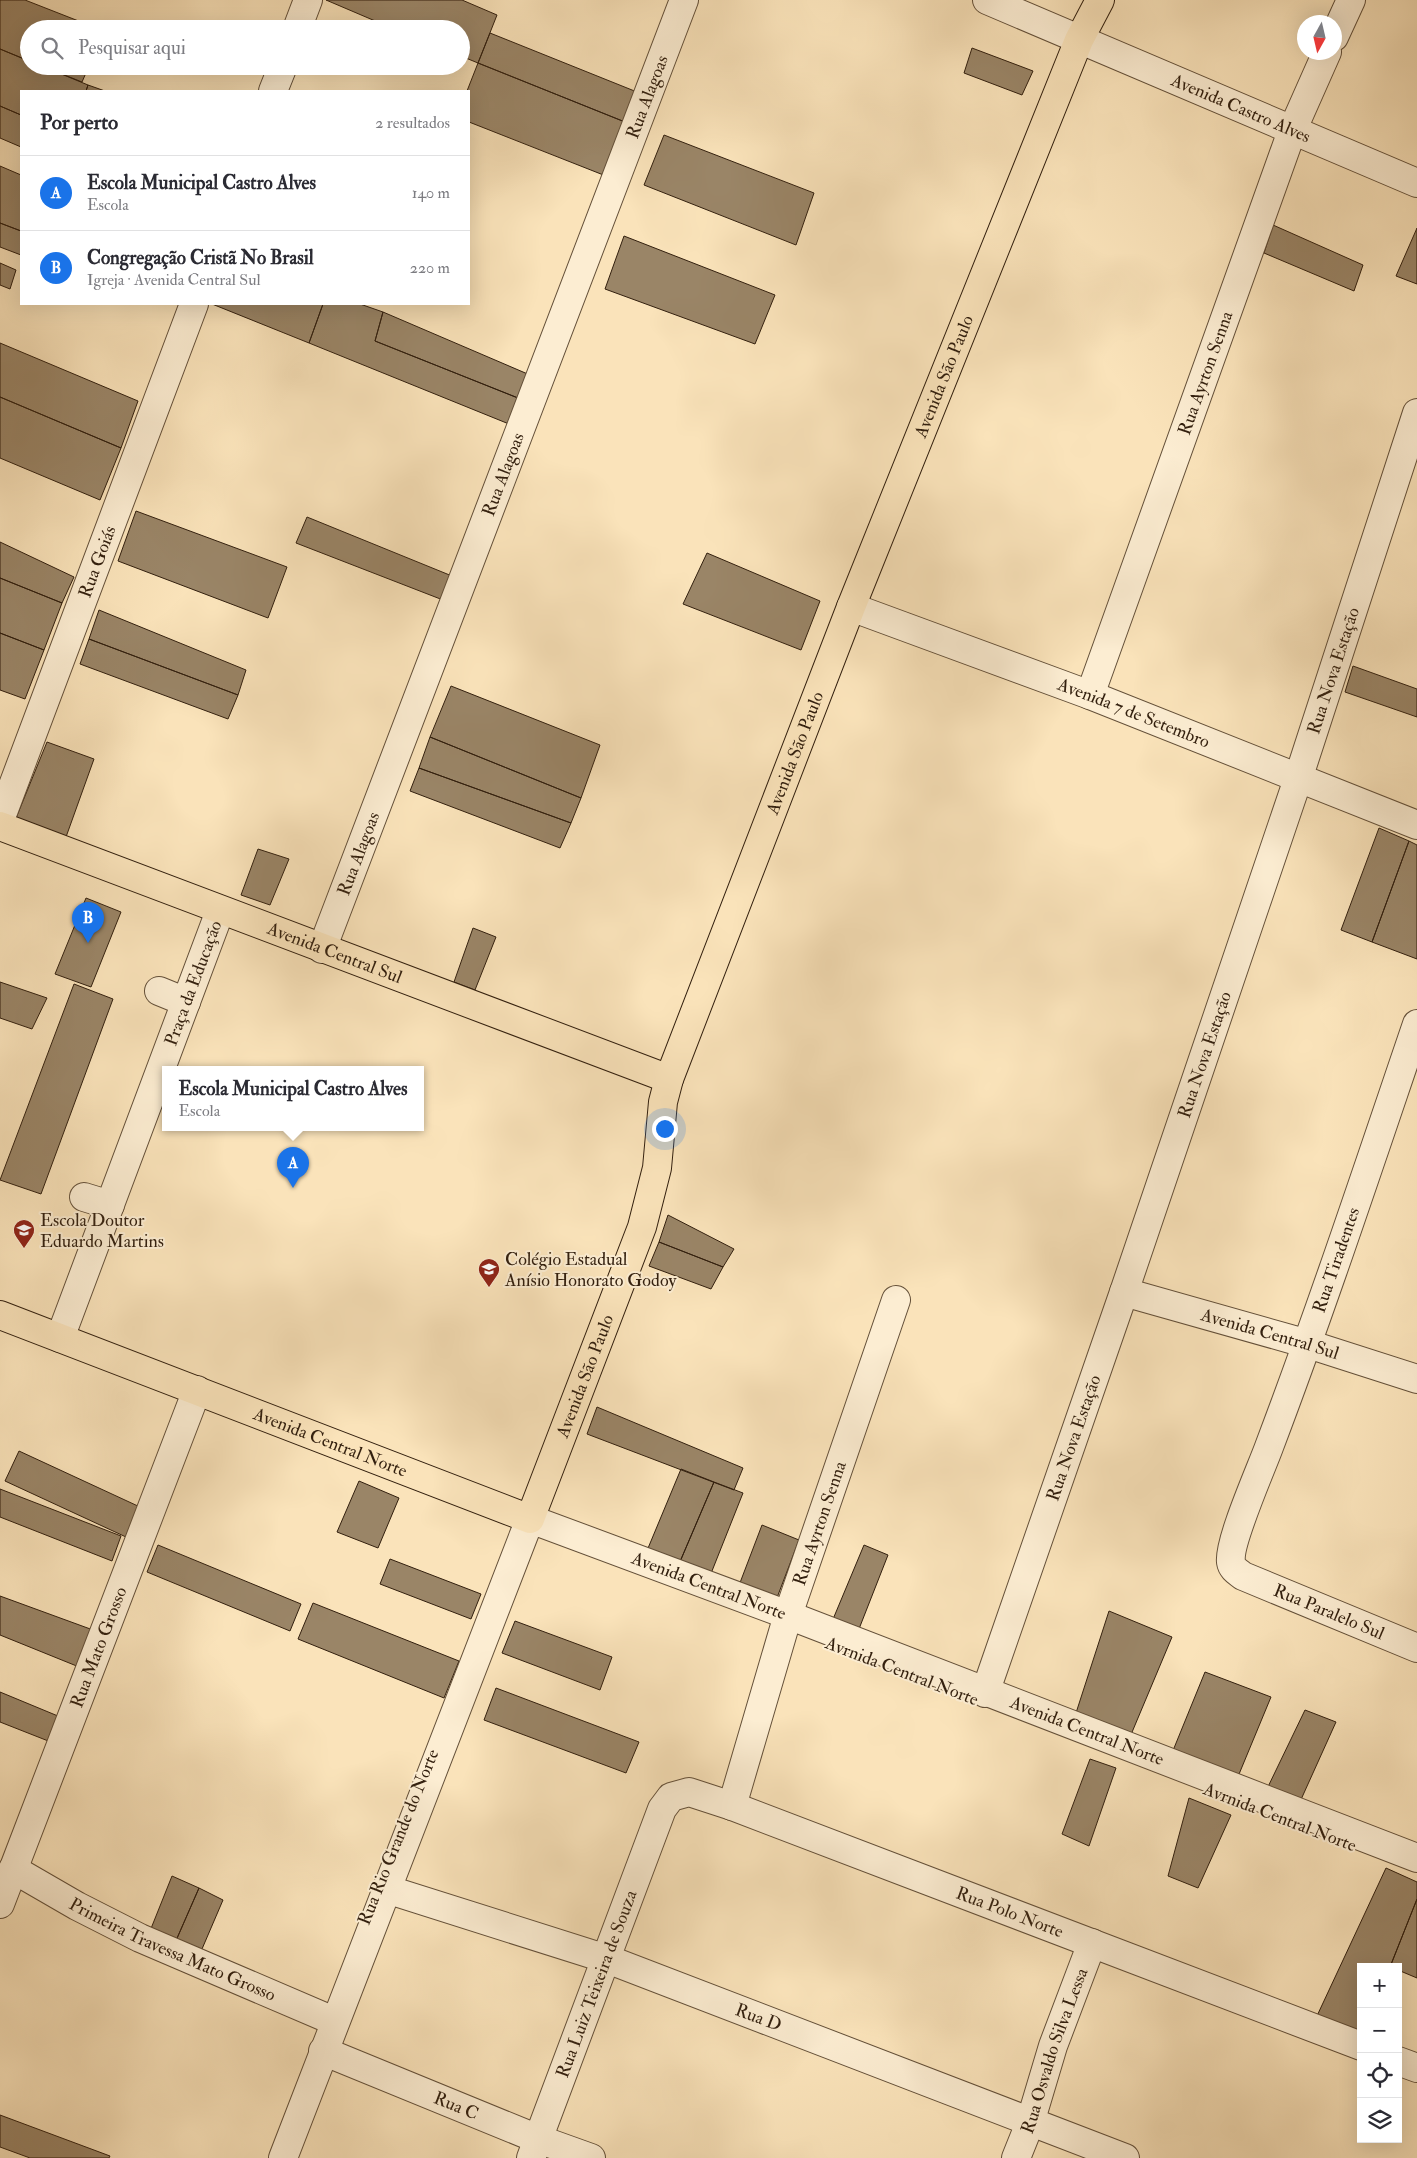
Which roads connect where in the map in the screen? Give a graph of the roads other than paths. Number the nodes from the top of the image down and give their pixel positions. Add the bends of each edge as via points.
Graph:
1 (308, 0) edge
2 (684, 0) edge
3 (987, 0) edge
4 (1100, 0) edge
5 (1351, 0) edge
6 (300, 20) edge
7 (1342, 20) edge
8 (1072, 37) junction
9 (1323, 60) edge
10 (280, 75) edge
11 (274, 90) edge
12 (1292, 131) junction
13 (1417, 183) edge
14 (194, 305) edge
15 (1417, 413) edge
16 (850, 607) junction
17 (1090, 696) junction
18 (1298, 778) junction
19 (0, 820) edge
20 (1417, 825) edge
21 (0, 826) edge
22 (220, 910) junction
23 (322, 949) junction
24 (159, 991) dead end
25 (186, 1002) junction
26 (1417, 1024) edge
27 (162, 1066) edge
28 (162, 1066) edge
29 (669, 1079) junction
30 (84, 1197) dead end
31 (110, 1205) junction
32 (1124, 1292) junction
33 (896, 1300) dead end
34 (0, 1315) edge
35 (60, 1338) junction
36 (1308, 1344) junction
37 (1417, 1379) edge
38 (197, 1390) junction
39 (527, 1521) junction
40 (1242, 1576) joint
41 (787, 1621) junction
42 (1417, 1648) edge
43 (985, 1693) junction
44 (732, 1806) junction
45 (662, 1809) joint
46 (1417, 1858) edge
47 (13, 1869) junction
48 (1417, 1869) edge
49 (386, 1890) junction
50 (0, 1904) edge
51 (1092, 1943) junction
52 (607, 1959) junction
53 (331, 2020) junction
54 (1357, 2044) edge
55 (323, 2051) junction
56 (1402, 2062) edge
57 (1417, 2068) edge
58 (1030, 2123) junction
59 (535, 2148) edge
60 (273, 2158) edge
61 (283, 2158) edge
62 (591, 2158) edge
63 (1016, 2158) edge
64 (1125, 2158) edge

1 - 6 street
2 - 23 street, Rua Alagoas
3 - 8 street, Avenida Castro Alves
4 - 8 main road, Avenida São Paulo
5 - 7 street
8 - 12 street, Avenida Castro Alves
8 - 16 main road, Avenida São Paulo
9 - 12 street, Rua Ayrton Senna
10 - 11 street
12 - 13 street, Avenida Castro Alves
12 - 17 street, Rua Ayrton Senna
14 - 19 street, Rua Goiás
15 - 18 street, Rua Nova Estação
16 - 17 street, Avenida 7 de Setembro
16 - 29 main road, Avenida São Paulo
17 - 18 street, Avenida 7 de Setembro
18 - 20 street, Avenida 7 de Setembro
18 - 32 street, Rua Nova Estação
21 - 22 main road, Avenida Central Sul
22 - 23 main road, Avenida Central Sul
22 - 25 street, Praça da Educação
23 - 29 main road, Avenida Central Sul
24 - 25 street
25 - 28 street, Praça da Educação
26 - 36 street, Rua Tiradentes
27 - 31 street, Praça da Educação
29 - 39 main road, Avenida São Paulo via 663,1102 653,1187 642,1227
30 - 31 street
31 - 35 street, Praça da Educação
32 - 36 street, Avenida Central Sul
32 - 43 street, Rua Nova Estação
33 - 41 street, Rua Ayrton Senna
34 - 35 main road, Avenida Central Norte
35 - 38 main road, Avenida Central Norte
36 - 37 street, Avenida Central Sul
36 - 40 street, Rua Tiradentes via 1232,1550 1233,1568
38 - 39 main road, Avenida Central Norte
38 - 47 street, Rua Mato Grosso
39 - 41 street, Avenida Central Norte
39 - 49 street, Rua Rio Grande do Norte
39 - 53 street, Rua Rio Grande do Norte
40 - 42 street, Rua Paralelo Sul
41 - 43 street, Avenida Central Norte
41 - 44 street, Rua Ayrton Senna
41 - 48 street, Avrnida Central Norte
43 - 46 street, Avenida Central Norte
44 - 45 street, Rua Polo Norte via 689,1792 671,1797
44 - 51 street, Rua Polo Norte
45 - 52 street, Rua Luiz Teixeira de Souza
47 - 50 street, Rua Mato Grosso
47 - 53 street, Primeira Travessa Mato Grosso via 140,1938
49 - 52 street, Rua D
49 - 53 street, Rua Rio Grande do Norte
51 - 54 street, Rua Polo Norte
51 - 58 street, Rua Osvaldo Silva Lessa via 1053,2046
52 - 58 street, Rua D
52 - 59 street, Rua Luiz Teixeira de Souza
53 - 55 street, Rua Rio Grande do Norte
53 - 60 street, Rua Rio Grande do Norte
55 - 59 street, Rua C
55 - 61 street, Rua Rio Grande do Norte
56 - 57 street
58 - 63 street, Rua Osvaldo Silva Lessa
58 - 64 street, Rua D
59 - 62 street, Rua C

